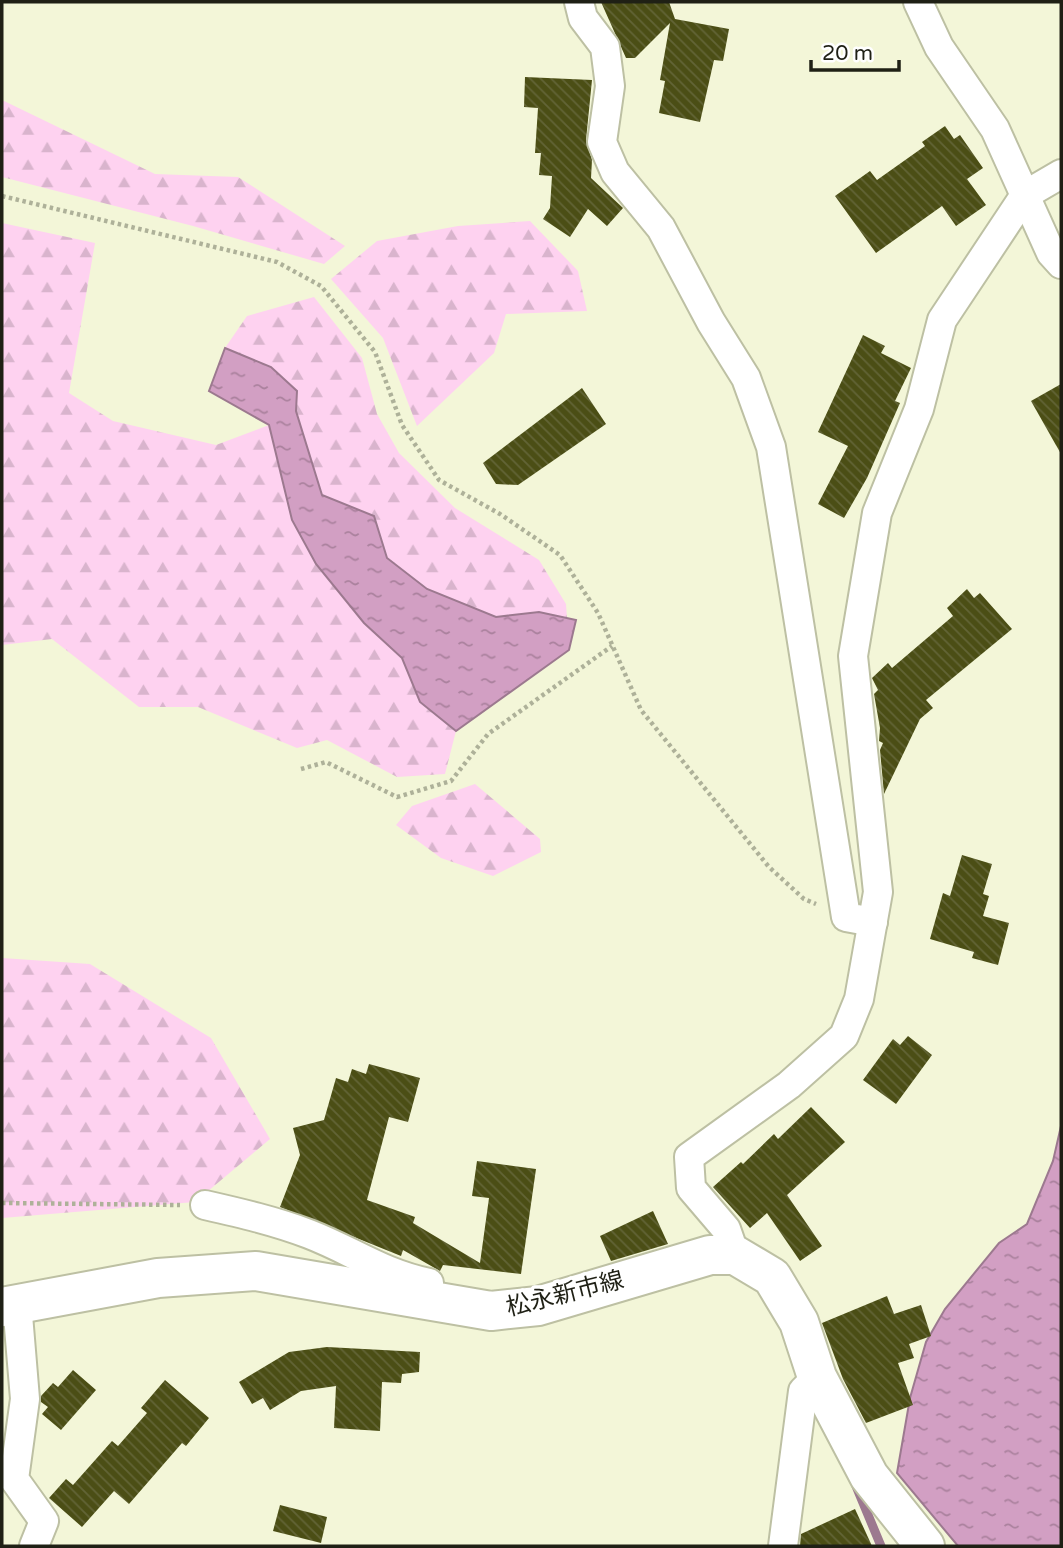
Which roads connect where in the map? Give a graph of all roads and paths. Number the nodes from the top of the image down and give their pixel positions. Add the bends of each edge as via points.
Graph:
1 (579, 2) edge
2 (918, 2) edge
3 (1061, 174) edge
4 (1025, 195) junction
5 (2, 196) edge
6 (1061, 264) edge
7 (612, 646) junction
8 (301, 769) dead end
9 (860, 919) junction
10 (2, 1203) edge
11 (205, 1205) joint
12 (735, 1255) junction
13 (9, 1305) edge
14 (526, 1307) junction
15 (817, 1377) junction
16 (34, 1546) edge
17 (783, 1546) edge
18 (925, 1546) edge

1 - 9 street via 583,18 605,47 610,86 602,142 615,172 661,228 746,378 771,446
2 - 4 street via 939,47 995,129
3 - 4 street
4 - 6 street via 1051,253
4 - 9 street via 942,320 919,409 877,513 853,656 878,892
5 - 7 path via 277,262 321,286 375,352 402,425 439,480 560,555 598,613
7 - 8 path via 488,734 452,781 397,797 326,762
7 - 9 path via 641,710 769,867 804,899
9 - 12 street via 859,999 844,1036 789,1085 690,1157 691,1188 726,1229
10 - 11 path
11 - 14 street via 312,1235 395,1276 479,1293 522,1294
12 - 14 main road, 松永新市線 via 710,1255
12 - 15 main road via 772,1277 799,1322
13 - 14 main road, 松永新市線 via 158,1278 256,1271 491,1311
13 - 16 street via 25,1399 13,1479 44,1521
15 - 17 street via 803,1391
15 - 18 main road via 869,1476

